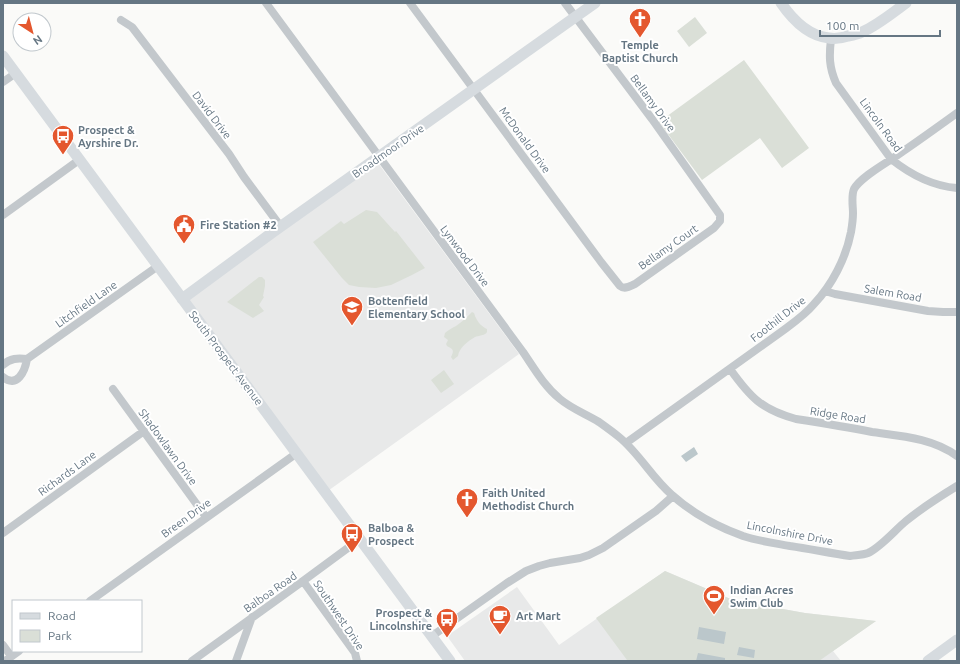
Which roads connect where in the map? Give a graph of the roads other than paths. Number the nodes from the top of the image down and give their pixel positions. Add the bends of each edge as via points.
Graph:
1 (266, 3) edge
2 (410, 3) edge
3 (564, 3) edge
4 (595, 3) edge
5 (781, 3) edge
6 (906, 3) edge
7 (575, 17) junction
8 (121, 20) dead end
9 (830, 39) junction
10 (3, 56) edge
11 (16, 73) junction
12 (3, 82) edge
13 (474, 90) junction
14 (957, 113) edge
15 (379, 157) junction
16 (891, 159) junction
17 (79, 160) junction
18 (957, 188) edge
19 (3, 214) edge
20 (721, 218) joint
21 (280, 227) junction
22 (158, 266) junction
23 (624, 288) joint
24 (825, 291) junction
25 (182, 299) junction
26 (957, 312) edge
27 (27, 359) junction
28 (3, 365) edge
29 (730, 369) junction
30 (3, 377) edge
31 (113, 390) dead end
32 (144, 431) junction
33 (626, 443) junction
34 (296, 453) junction
35 (957, 456) edge
36 (957, 486) edge
37 (673, 496) junction
38 (206, 517) junction
39 (3, 533) edge
40 (360, 539) junction
41 (303, 581) junction
42 (91, 600) edge
43 (252, 618) junction
44 (432, 636) junction
45 (957, 640) edge
46 (3, 645) edge
47 (18, 652) edge
48 (8, 659) edge
49 (192, 661) edge
50 (236, 661) edge
51 (357, 661) edge
52 (450, 661) edge
53 (928, 661) edge

1 - 15 street, Lynwood Drive
2 - 13 street, McDonald Drive
3 - 7 street, Bellamy Drive
4 - 7 main road, Broadmoor Drive
5 - 9 main road via 803,27
6 - 9 main road via 863,32
7 - 13 main road, Broadmoor Drive
7 - 20 street, Bellamy Drive
8 - 21 street, David Drive via 132,27
9 - 16 street, Lincoln Road via 830,69 836,83
10 - 11 main road, South Prospect Avenue
11 - 12 street
11 - 17 main road, South Prospect Avenue
13 - 15 main road, Broadmoor Drive
13 - 23 street, McDonald Drive via 601,262
14 - 16 street, Foothill Drive
15 - 21 main road, Broadmoor Drive
15 - 33 street, Lynwood Drive via 546,385 566,403 611,430
16 - 18 street, Lincoln Road via 926,181
16 - 24 street, Foothill Drive via 866,176 854,190 853,215 846,249 840,266
17 - 19 street
17 - 22 main road, South Prospect Avenue
20 - 23 street, Bellamy Court via 714,228 635,284
21 - 25 main road, Broadmoor Drive
22 - 25 main road, South Prospect Avenue
22 - 27 street, Litchfield Lane
24 - 26 street, Salem Road via 928,311
24 - 29 street, Foothill Drive via 806,313
25 - 34 main road, South Prospect Avenue
27 - 28 street via 11,359
27 - 30 street via 26,366 18,378 11,382
29 - 33 street, Foothill Drive
29 - 35 street, Ridge Road via 750,395 762,405 784,416 902,436 941,446
31 - 32 street, Shadowlawn Drive
32 - 38 street, Shadowlawn Drive
32 - 39 street, Richards Lane
33 - 37 street, Lynwood Drive
34 - 38 street, Breen Drive
34 - 40 main road, South Prospect Avenue
36 - 37 street, Lincolnshire Drive via 906,521 874,550 850,556 744,536 706,519
37 - 44 street via 603,548 580,558 544,564 526,571
38 - 42 street, Breen Drive
40 - 41 street, Balboa Road
40 - 44 main road, South Prospect Avenue
41 - 43 street, Balboa Road
41 - 51 street, Southwest Drive via 354,652
43 - 49 street, Balboa Road
43 - 50 street
44 - 52 main road, South Prospect Avenue
45 - 53 main road
46 - 48 street
47 - 48 street

